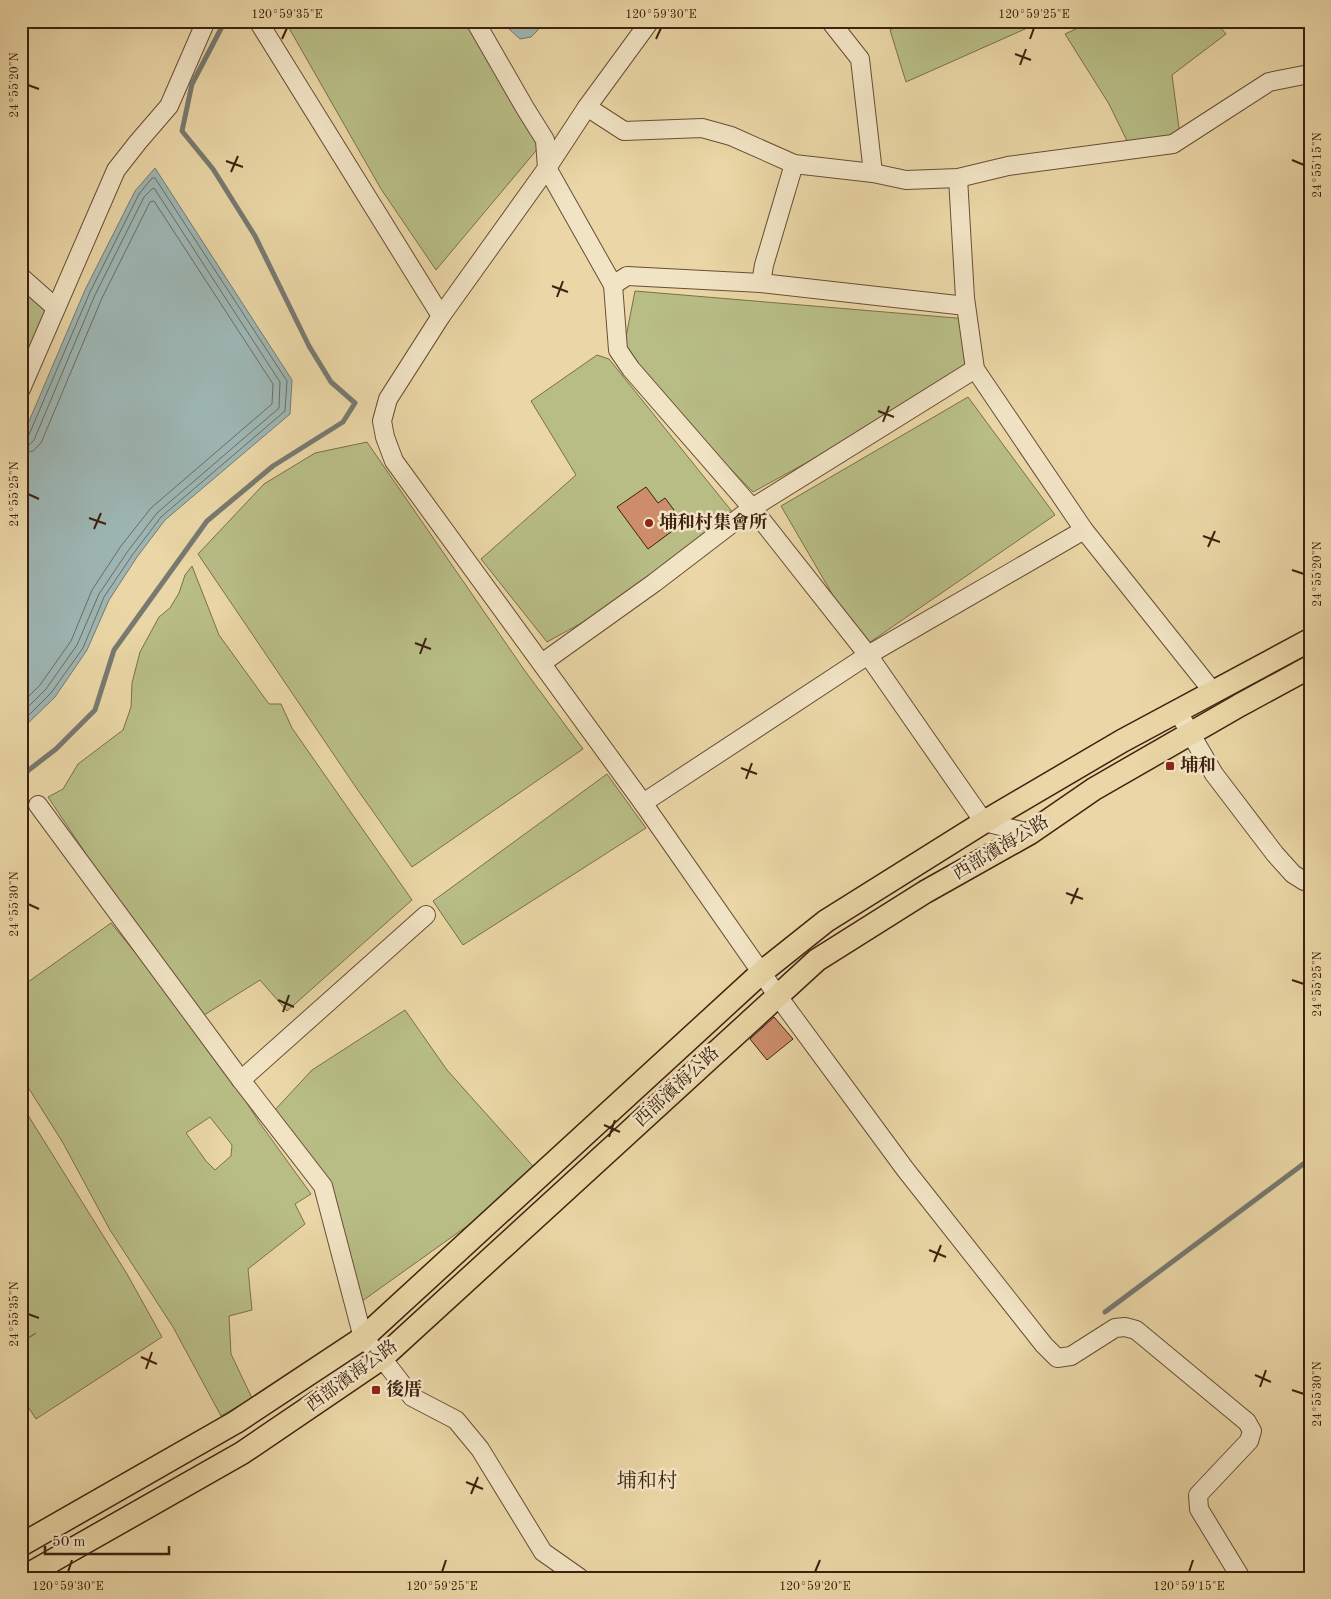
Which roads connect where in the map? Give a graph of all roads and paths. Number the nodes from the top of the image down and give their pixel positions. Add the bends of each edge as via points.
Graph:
1 (206, 21) edge
2 (258, 21) edge
3 (475, 21) edge
4 (650, 21) edge
5 (830, 21) edge
6 (1310, 76) edge
7 (587, 107) junction
8 (794, 164) junction
9 (547, 168) junction
10 (873, 173) junction
11 (958, 178) junction
12 (21, 277) edge
13 (761, 283) junction
14 (613, 285) junction
15 (966, 306) junction
16 (56, 308) junction
17 (441, 316) junction
18 (975, 369) junction
19 (21, 388) edge
20 (752, 508) junction
21 (1084, 530) junction
22 (1310, 640) edge
23 (868, 655) junction
24 (542, 663) junction
25 (1310, 667) edge
26 (1214, 693) junction
27 (1178, 712) junction
28 (1190, 733) junction
29 (643, 803) junction
30 (38, 805) dead end
31 (984, 822) junction
32 (1030, 833) junction
33 (1310, 879) edge
34 (426, 915) dead end
35 (762, 972) junction
36 (777, 994) junction
37 (241, 1080) junction
38 (363, 1338) junction
39 (382, 1358) junction
40 (21, 1545) edge
41 (23, 1576) edge
42 (580, 1578) edge
43 (1241, 1578) edge

1 - 16 street via 169,106 116,170
2 - 17 street
3 - 9 street via 545,140
4 - 7 street
5 - 10 street via 860,59
6 - 11 street via 1269,82 1173,144 1008,166
7 - 8 street via 624,130 702,128 731,136
7 - 9 street
8 - 10 street
8 - 13 street
9 - 14 street
9 - 17 street
10 - 11 street via 906,180
11 - 15 street
12 - 16 street
13 - 14 street via 626,276
13 - 15 street
14 - 20 street via 618,350
15 - 18 street
16 - 19 street
17 - 24 street via 388,399 382,421 385,437 394,461
18 - 20 street
18 - 21 street
20 - 23 street
20 - 24 street
21 - 23 street
21 - 26 street
22 - 26 main road, 西部濱海公路
23 - 29 street
23 - 31 street
24 - 29 street
25 - 28 main road, 西部濱海公路
26 - 27 main road, 西部濱海公路
27 - 28 street
27 - 31 main road, 西部濱海公路
28 - 32 main road, 西部濱海公路 via 1094,789
28 - 33 street via 1214,774 1275,854 1298,877 1304,881
29 - 35 street
30 - 37 street
31 - 32 street
31 - 35 main road, 西部濱海公路 via 826,922
32 - 36 main road, 西部濱海公路 via 925,892 816,960
34 - 37 street
35 - 36 street
35 - 38 main road, 西部濱海公路
36 - 39 main road, 西部濱海公路
36 - 43 street via 905,1169 1044,1345 1058,1358 1071,1356 1115,1328 1136,1330 1248,1422 1252,1431 1249,1441 1198,1495 1199,1509
37 - 38 street via 323,1186
38 - 39 street
38 - 40 main road, 西部濱海公路 via 236,1422
39 - 41 main road, 西部濱海公路 via 242,1453
39 - 42 street via 412,1397 456,1420 480,1449 543,1552

